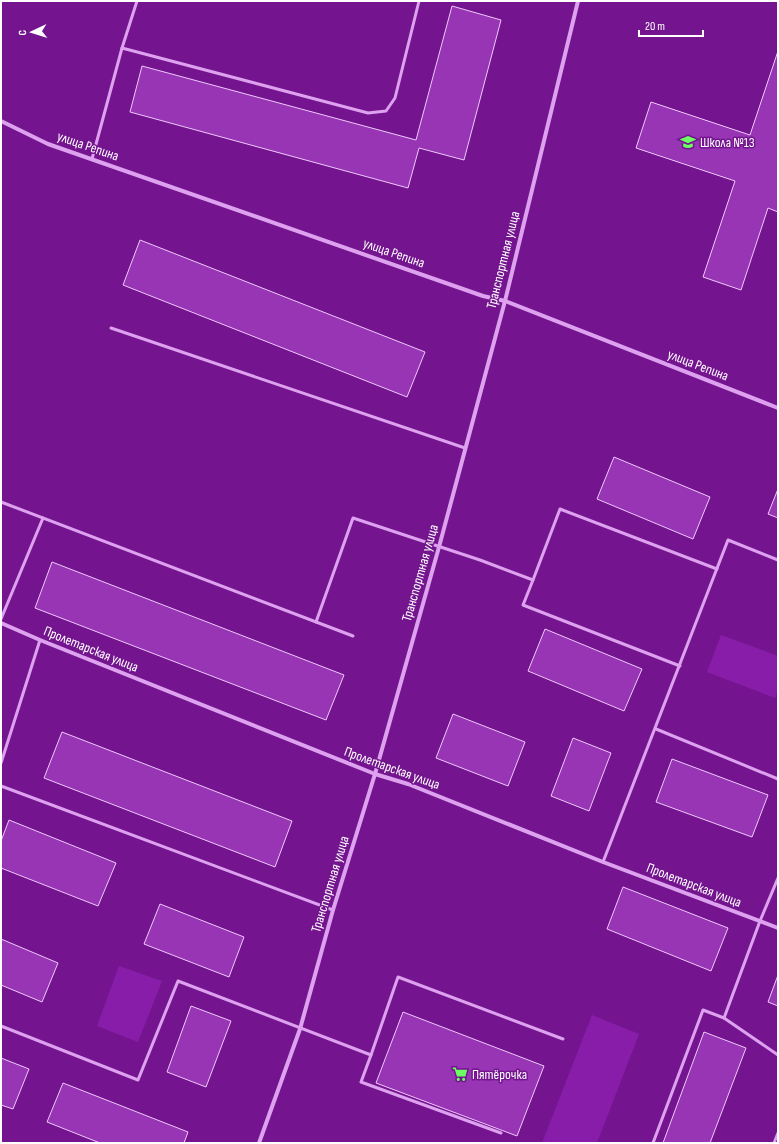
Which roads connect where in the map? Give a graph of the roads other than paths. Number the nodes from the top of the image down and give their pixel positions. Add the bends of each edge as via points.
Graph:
1 (137, 1) edge
2 (419, 1) edge
3 (578, 1) edge
4 (122, 48) junction
5 (1, 121) edge
6 (92, 159) junction
7 (505, 301) junction
8 (111, 328) dead end
9 (778, 408) edge
10 (465, 448) junction
11 (1, 502) edge
12 (42, 518) junction
13 (439, 547) junction
14 (778, 560) edge
15 (717, 569) junction
16 (533, 580) junction
17 (1, 619) edge
18 (316, 622) junction
19 (1, 623) edge
20 (353, 636) dead end
21 (40, 640) junction
22 (680, 666) junction
23 (656, 729) junction
24 (1, 763) edge
25 (375, 774) junction
26 (778, 779) edge
27 (1, 786) edge
28 (603, 862) junction
29 (778, 878) edge
30 (333, 910) junction
31 (760, 921) junction
32 (778, 928) edge
33 (724, 1018) junction
34 (1, 1026) edge
35 (300, 1029) junction
36 (563, 1039) dead end
37 (778, 1054) edge
38 (371, 1055) junction
39 (502, 1133) dead end
40 (778, 1133) edge
41 (259, 1143) edge
42 (653, 1143) edge
43 (774, 1143) edge

1 - 4 lane
2 - 4 lane via 395,98 386,111 368,113
3 - 7 street, Транспортная улица
4 - 6 lane
5 - 6 street, улица Репина via 48,144
6 - 7 street, улица Репина via 483,296
7 - 9 street, улица Репина
7 - 10 street, Транспортная улица
8 - 10 lane
10 - 13 street, Транспортная улица
11 - 12 lane
12 - 17 lane
12 - 18 lane
13 - 16 lane
13 - 18 lane via 353,518
13 - 25 street, Транспортная улица
14 - 15 lane via 728,540
15 - 16 lane via 560,509
15 - 22 lane
16 - 22 lane via 523,605
18 - 20 lane
19 - 21 street, Пролетарская улица
21 - 24 lane
21 - 25 street, Пролетарская улица
22 - 23 lane
23 - 26 lane
23 - 28 lane
25 - 28 street, Пролетарская улица via 408,784
25 - 30 street, Транспортная улица
27 - 30 lane
28 - 31 street, Пролетарская улица
29 - 31 lane
30 - 35 street, Транспортная улица
31 - 32 street, Пролетарская улица
31 - 33 lane
33 - 37 lane
33 - 42 lane via 703,1010
34 - 35 lane via 138,1080 178,981
35 - 38 lane
35 - 41 street, Транспортная улица
36 - 38 lane via 398,977
38 - 39 lane via 361,1082
40 - 43 lane

